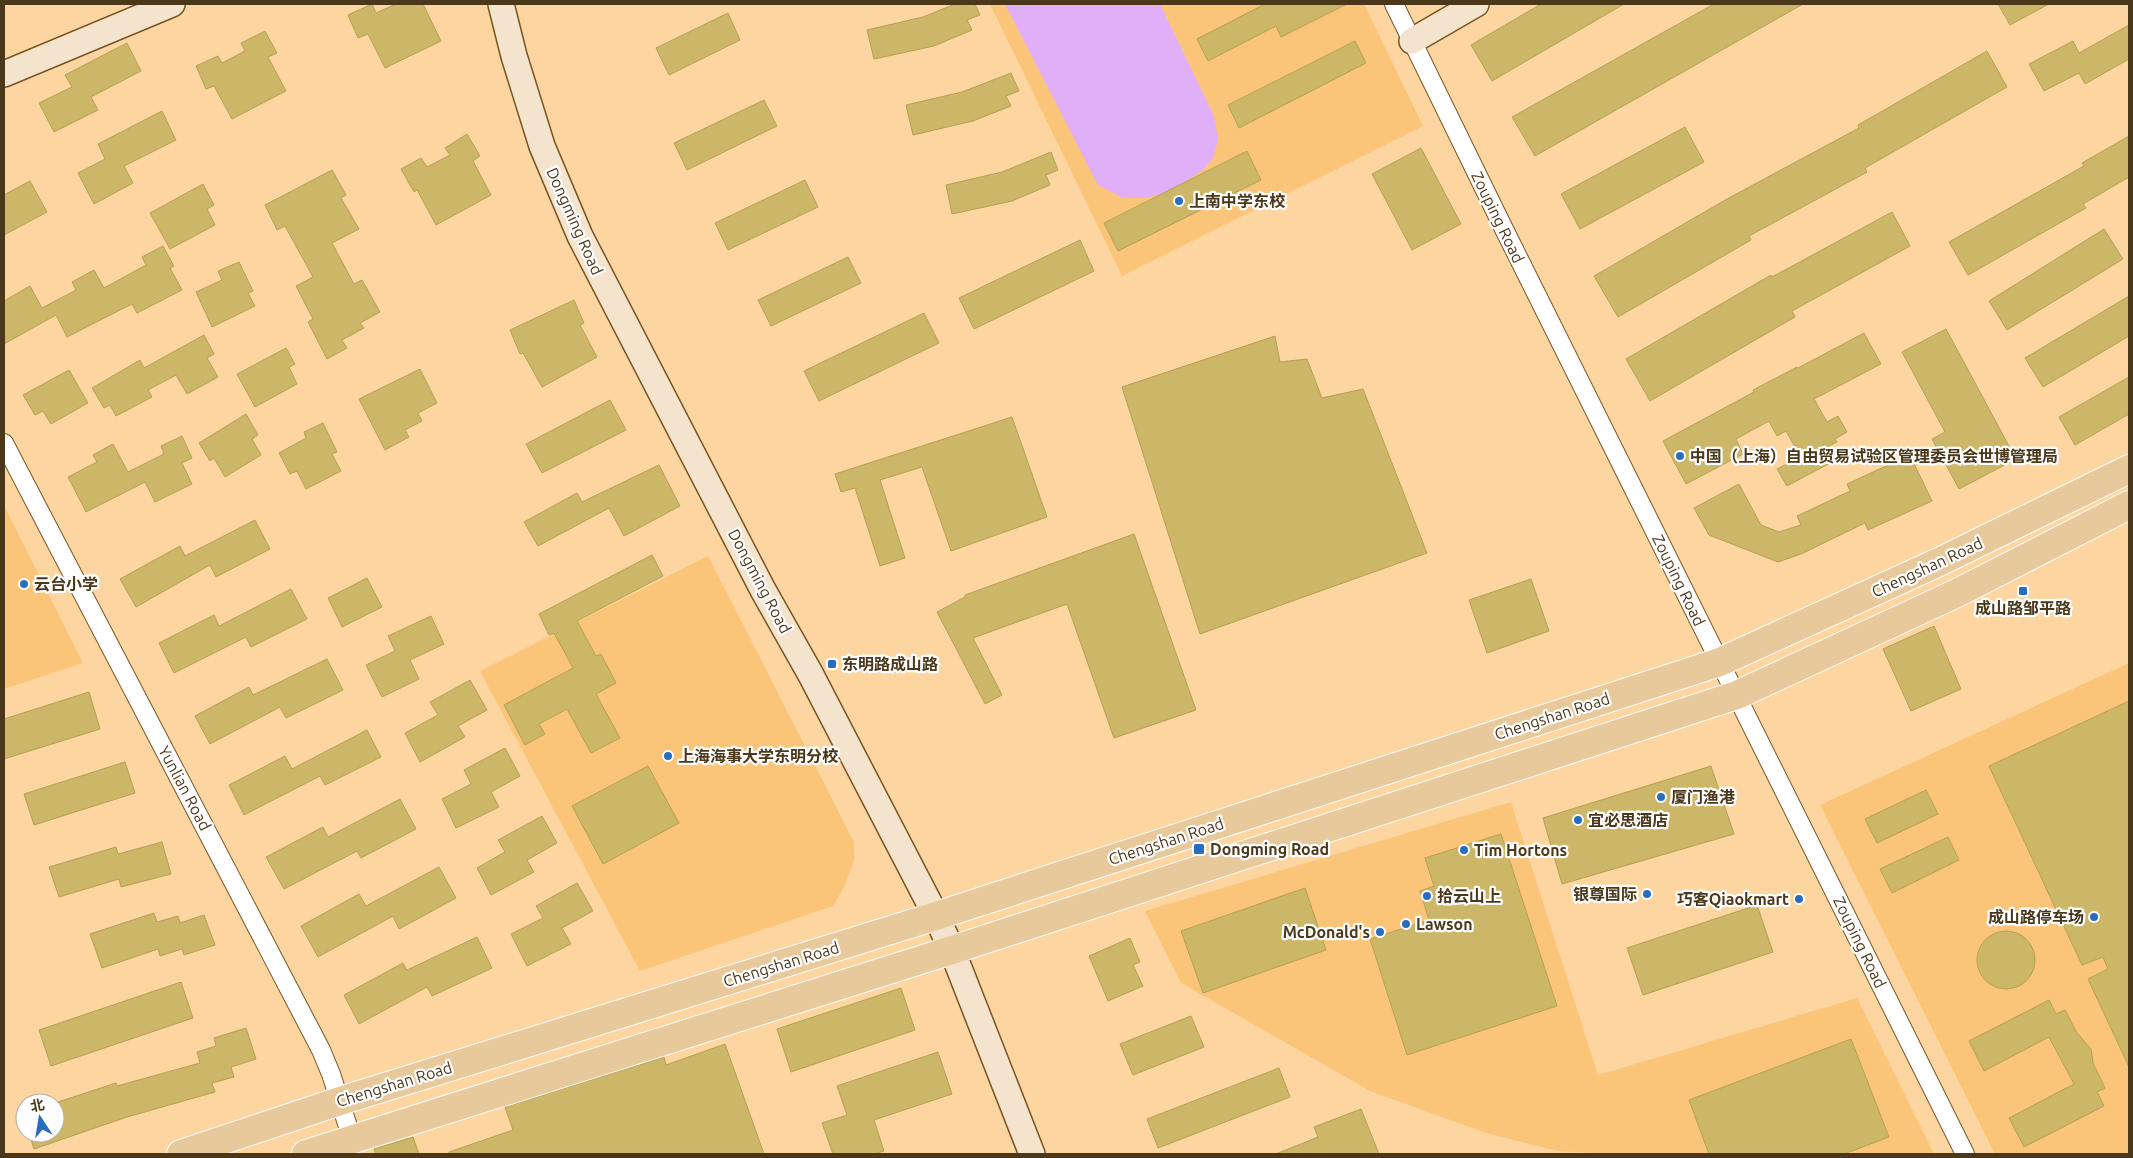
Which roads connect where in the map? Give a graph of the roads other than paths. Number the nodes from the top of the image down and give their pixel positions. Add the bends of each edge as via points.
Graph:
1 (172, 4) edge
2 (501, 4) edge
3 (1394, 4) edge
4 (1476, 4) edge
5 (1412, 40) junction
6 (4, 74) edge
7 (4, 443) edge
8 (2129, 469) edge
9 (2129, 505) edge
10 (1720, 662) junction
11 (1737, 695) junction
12 (936, 916) junction
13 (952, 950) junction
14 (340, 1101) junction
15 (352, 1139) junction
16 (181, 1154) edge
17 (306, 1154) edge
18 (1032, 1154) edge
19 (1965, 1154) edge

1 - 6 main road
2 - 12 main road, Dongming Road via 539,137 580,236
3 - 5 street, Zouping Road
4 - 5 main road
5 - 10 street, Zouping Road
7 - 14 street, Yunlian Road via 321,1050
8 - 10 main road, Chengshan Road via 1941,562
9 - 11 main road via 1957,593
10 - 11 street, Zouping Road
10 - 12 main road, Chengshan Road
11 - 13 main road
11 - 19 street, Zouping Road
12 - 13 main road, Dongming Road
12 - 14 main road, Chengshan Road
13 - 15 main road
13 - 18 main road, Dongming Road
14 - 15 street, Yunlian Road
14 - 16 main road, Chengshan Road
15 - 17 main road

